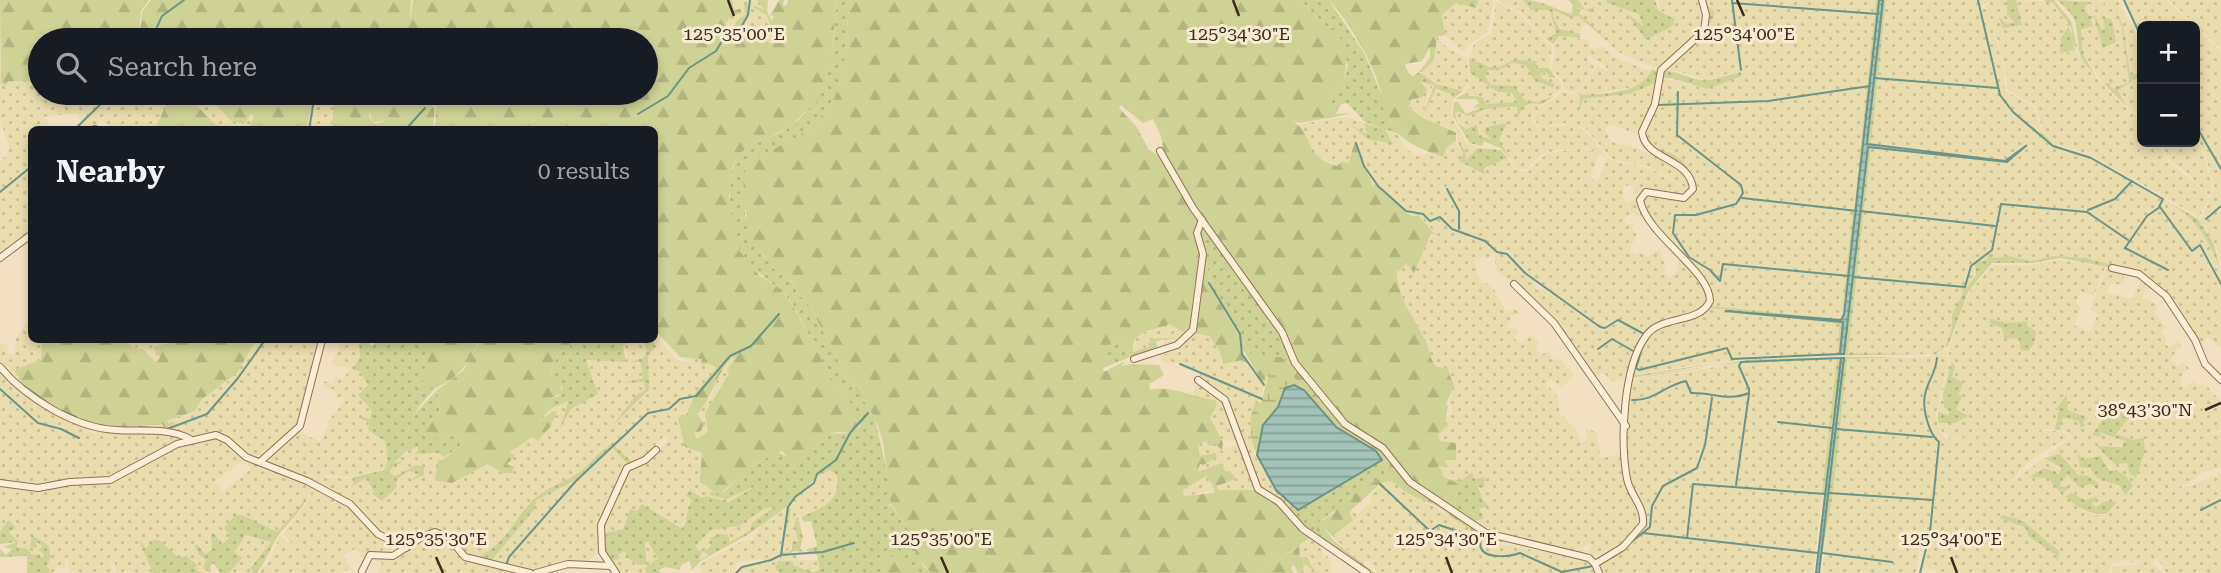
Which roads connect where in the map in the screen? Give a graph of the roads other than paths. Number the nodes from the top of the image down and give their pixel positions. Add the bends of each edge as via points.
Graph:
1 (1702, 0) edge
2 (1160, 151) dead end
3 (1202, 220) junction
4 (28, 237) edge
5 (0, 258) edge
6 (2112, 268) dead end
7 (1514, 284) dead end
8 (321, 343) edge
9 (1134, 359) dead end
10 (0, 367) edge
11 (1198, 380) dead end
12 (2221, 380) edge
13 (1626, 426) junction
14 (190, 439) junction
15 (656, 450) dead end
16 (261, 461) junction
17 (0, 483) edge
18 (406, 548) junction
19 (1595, 564) junction
20 (614, 570) edge
21 (362, 571) dead end
22 (530, 573) edge
23 (536, 573) edge
24 (1367, 573) edge
25 (1599, 573) edge

1 - 13 street via 1704,31 1661,70 1655,104 1642,132 1649,148 1682,169 1693,190 1684,198 1646,192 1640,200 1650,221 1705,285 1710,299 1700,313 1658,325 1645,336 1627,379
2 - 3 street
3 - 9 street via 1197,233 1203,254 1193,330 1177,345
3 - 19 street via 1282,332 1295,363 1325,404 1349,428 1383,448 1410,482 1489,535 1589,558
4 - 5 street
6 - 12 street via 2139,274 2166,296 2205,363
7 - 13 street via 1554,323
8 - 16 street via 300,426
10 - 14 street via 57,411 90,425 170,431
11 - 24 street via 1225,400 1258,489 1279,502 1303,529
13 - 19 street via 1627,478 1643,524 1623,547
14 - 16 street via 220,436 244,456
14 - 17 street via 110,480 38,488
15 - 20 street via 627,468 602,520 600,546
16 - 18 street via 350,503 378,534
18 - 21 street via 390,557 370,555
18 - 22 street via 435,532 449,538 465,557
19 - 25 street
20 - 23 street via 568,564

